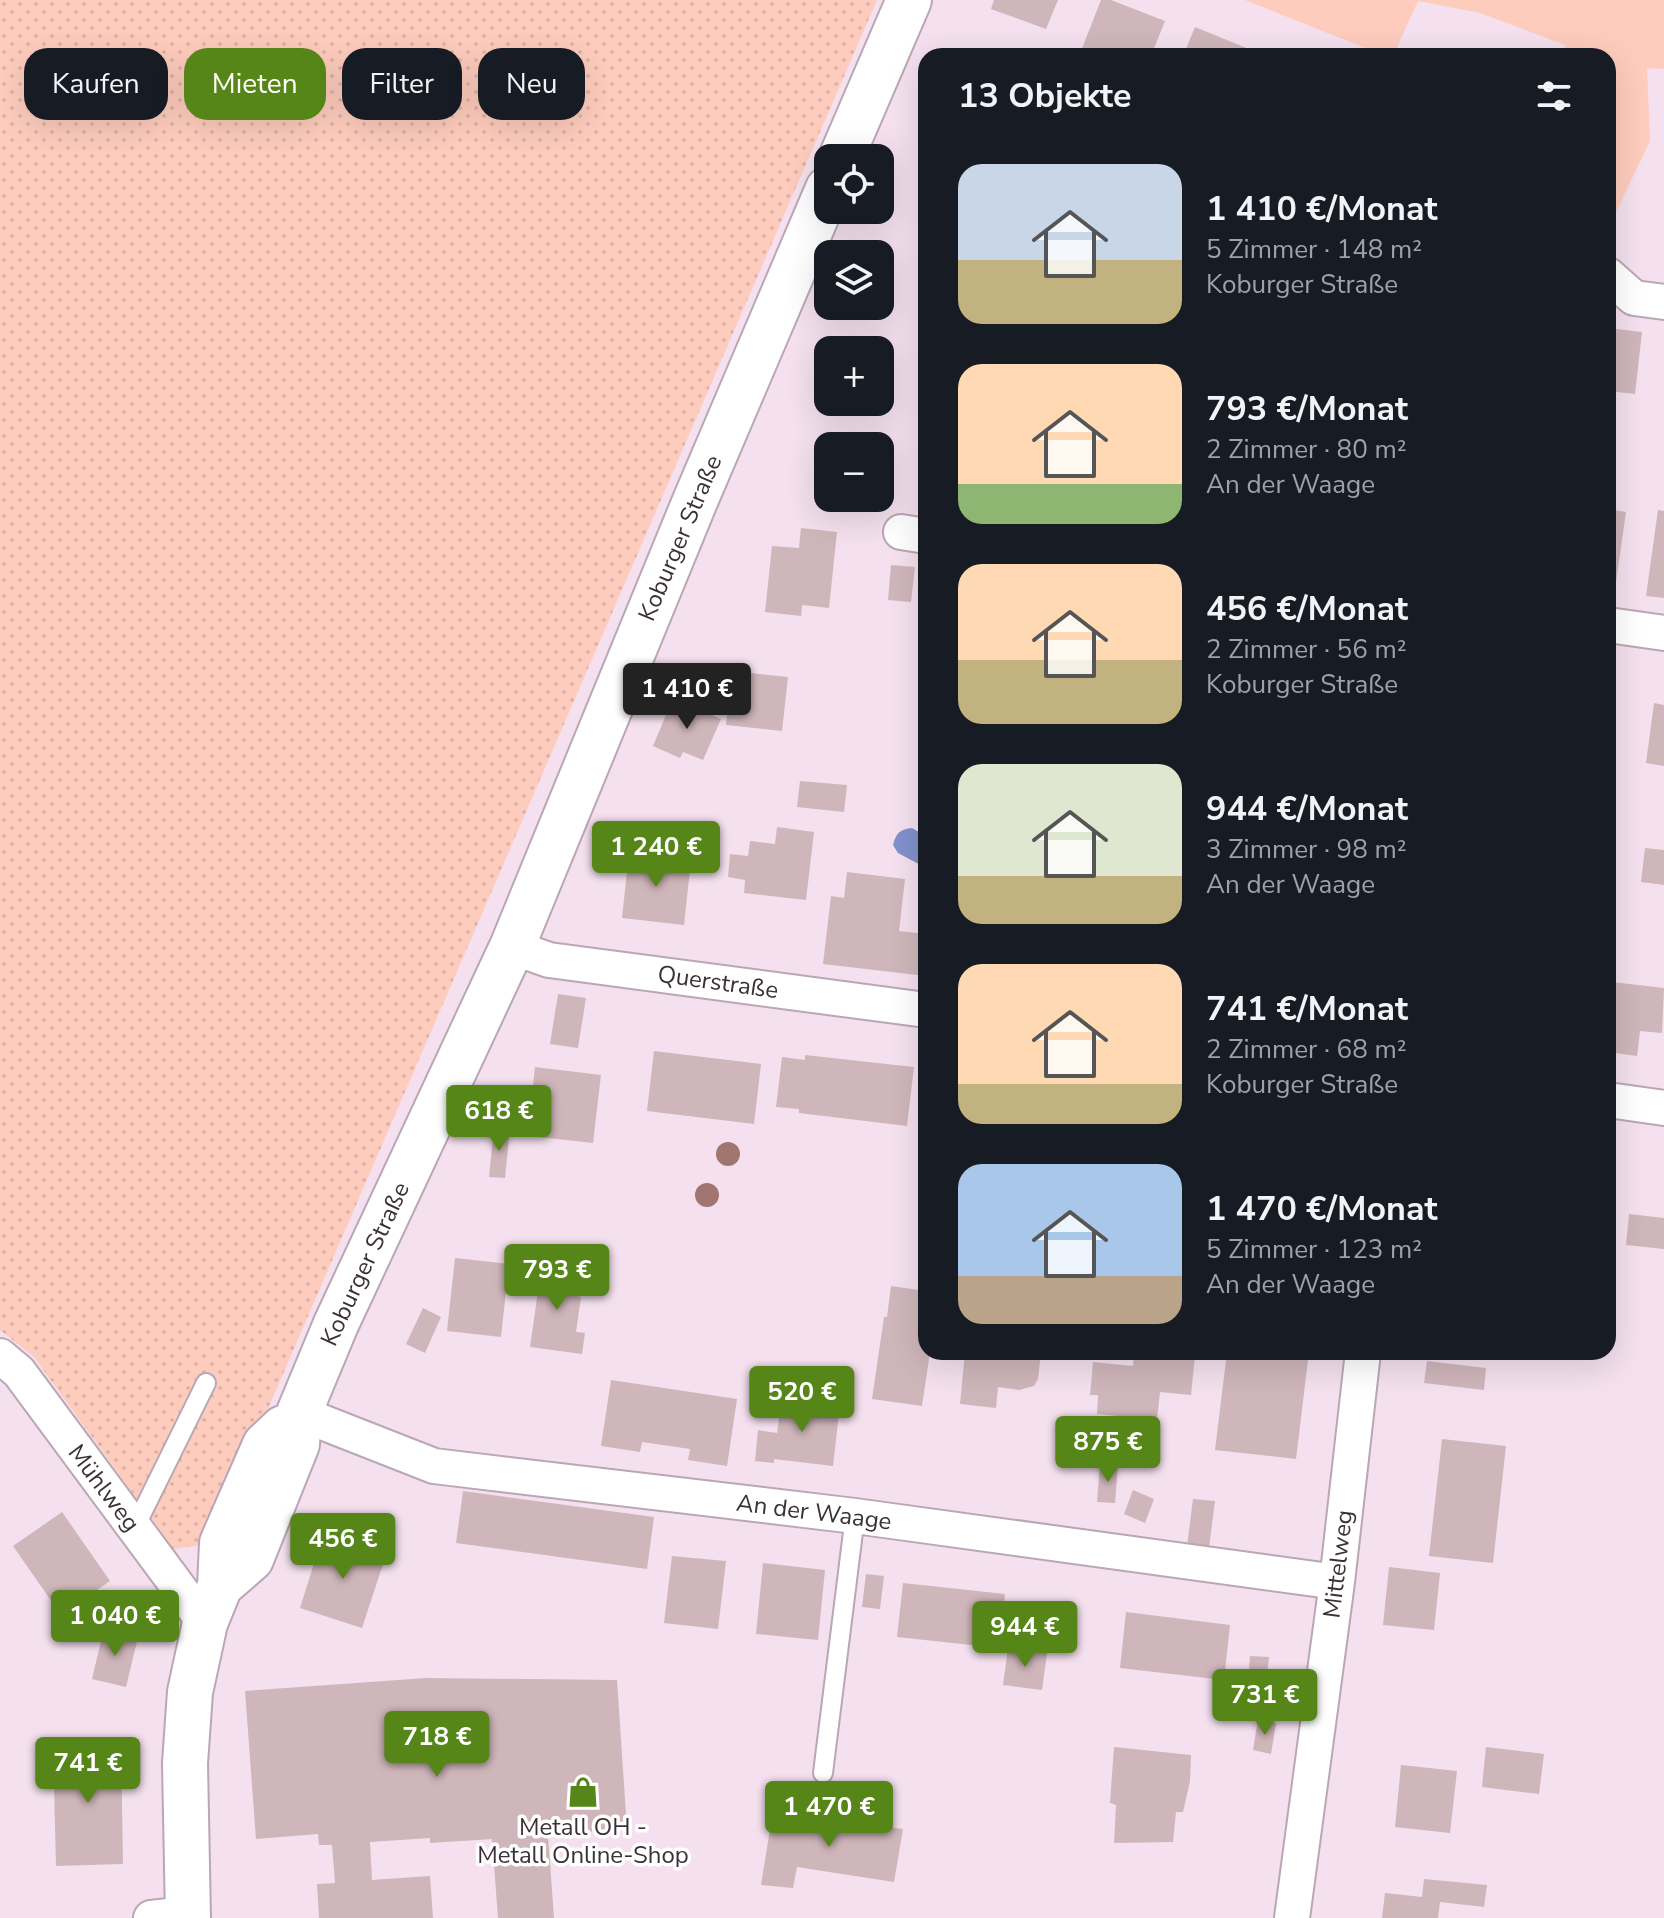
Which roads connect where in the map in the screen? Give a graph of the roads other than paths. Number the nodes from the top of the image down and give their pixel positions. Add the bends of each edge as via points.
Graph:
1 (909, 0) edge
2 (847, 144) edge
3 (814, 222) edge
4 (1616, 282) edge
5 (1664, 302) edge
6 (1616, 626) edge
7 (1664, 633) edge
8 (512, 947) junction
9 (918, 1009) edge
10 (1616, 1101) edge
11 (1664, 1108) edge
12 (0, 1356) edge
13 (1362, 1360) edge
14 (206, 1383) dead end
15 (299, 1413) junction
16 (855, 1516) junction
17 (134, 1529) junction
18 (1337, 1582) junction
19 (213, 1605) junction
20 (823, 1773) dead end
21 (175, 1917) edge
22 (1292, 1918) edge

1 - 2 main road
3 - 8 main road, Koburger Straße
4 - 5 street via 1634,298
6 - 7 street
8 - 9 street, Querstraße via 549,960
8 - 15 main road, Koburger Straße
10 - 11 street
12 - 17 street, Mühlweg via 19,1372
13 - 18 street, Mittelweg
14 - 17 lane
15 - 16 street, An der Waage via 434,1466
15 - 19 main road, Koburger Straße via 265,1445 222,1543
16 - 18 street, An der Waage
16 - 20 lane
17 - 19 street, Mühlweg
18 - 22 street, Mittelweg
19 - 21 main road, Koburger Straße via 190,1692

